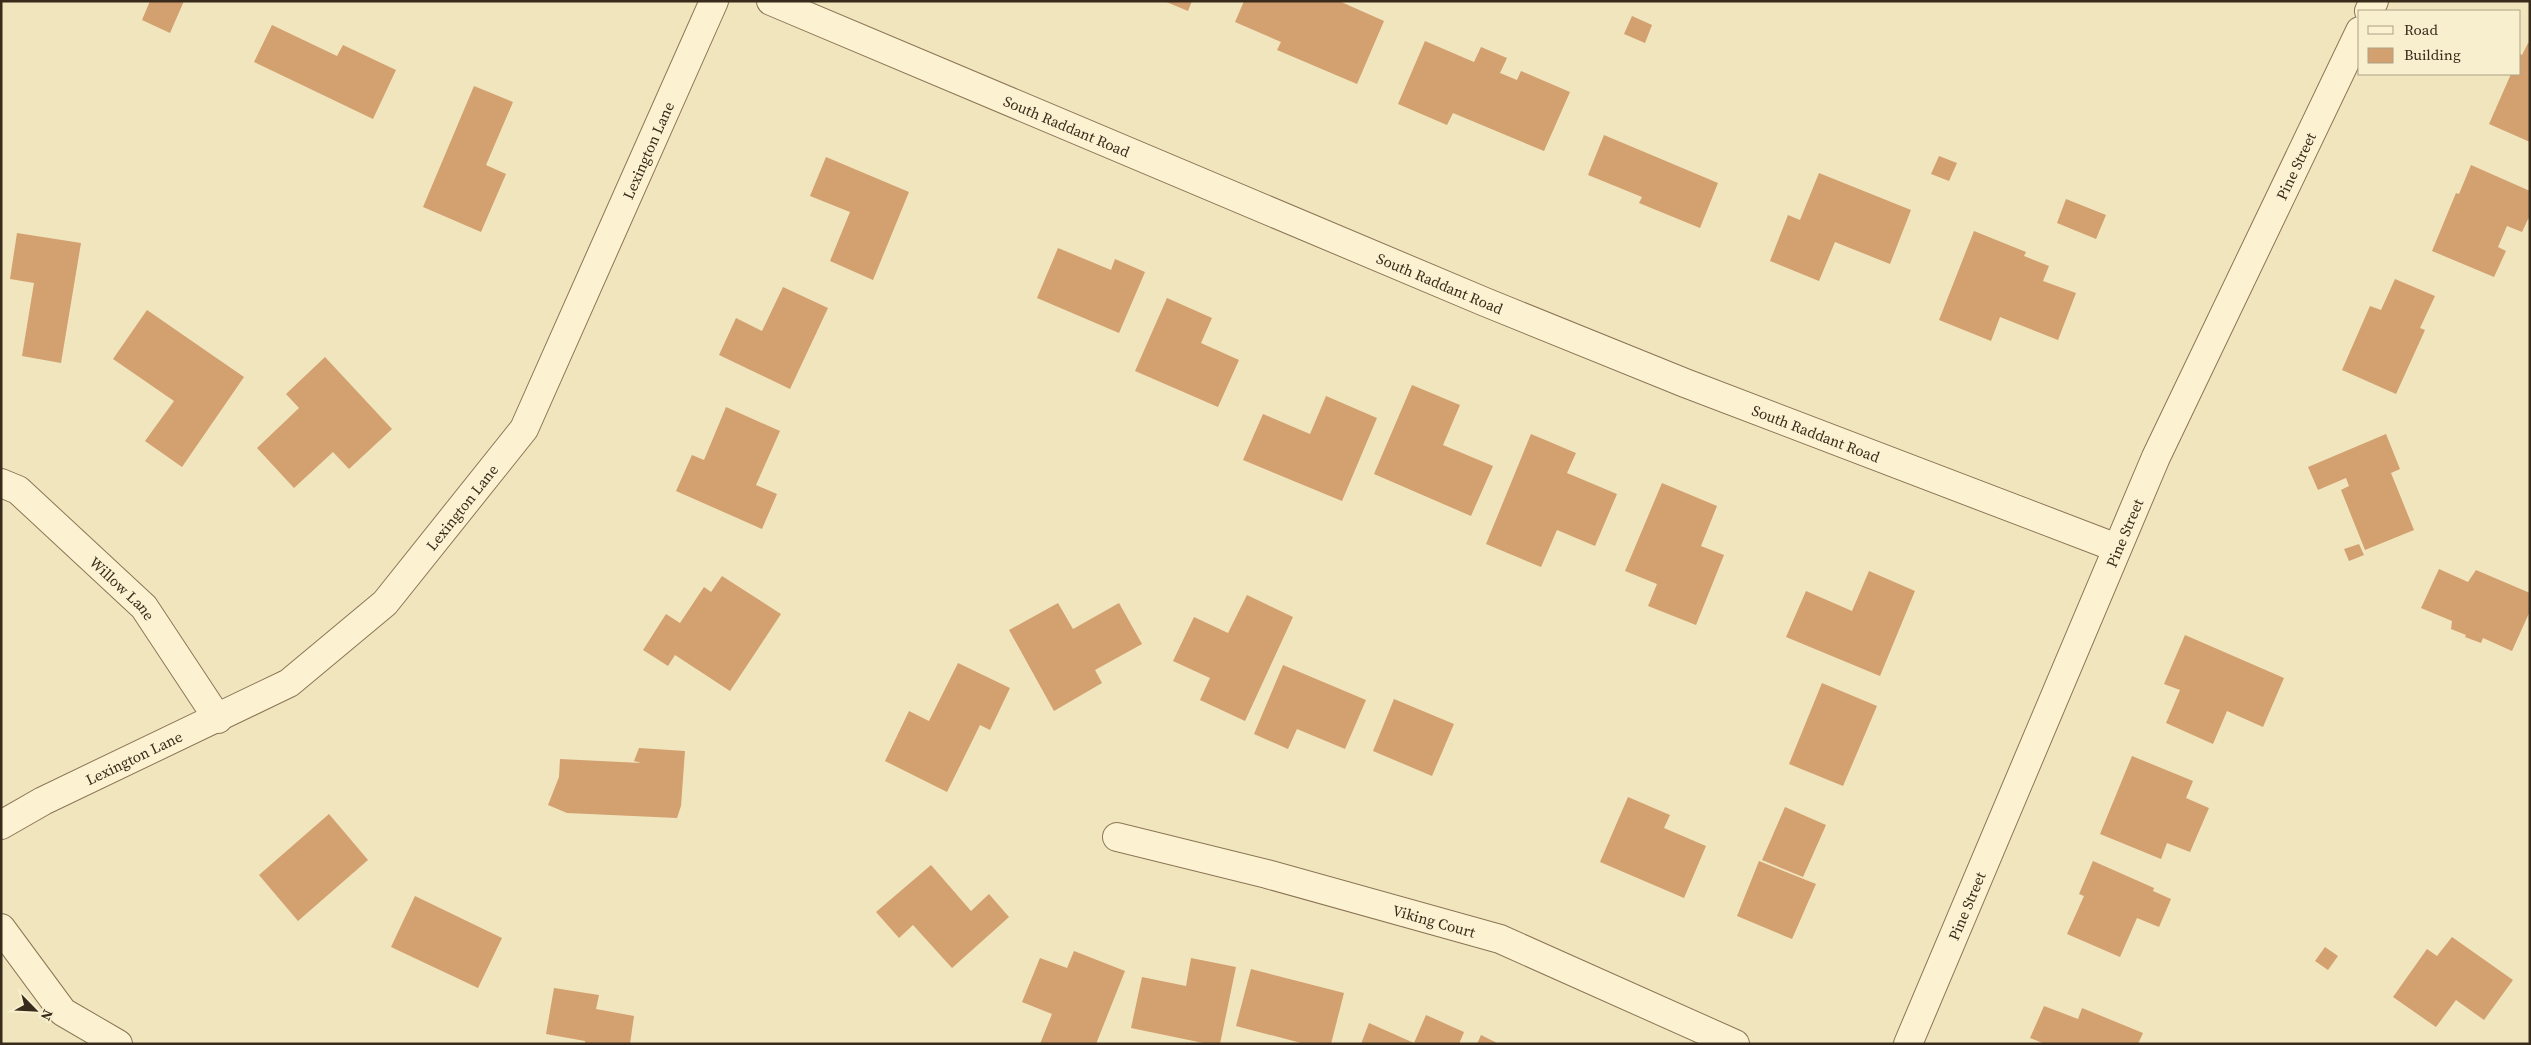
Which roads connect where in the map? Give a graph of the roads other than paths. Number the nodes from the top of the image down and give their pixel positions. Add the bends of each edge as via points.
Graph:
1 (714, 1) edge
2 (771, 1) edge
3 (2358, 35) edge
4 (1, 483) edge
5 (2117, 548) junction
6 (218, 719) junction
7 (1, 825) edge
8 (1118, 837) dead end
9 (1, 928) edge
10 (118, 1044) edge
11 (1735, 1044) edge
12 (1908, 1044) edge

1 - 6 street, Lexington Lane via 524,429 385,604 289,683
2 - 5 street, South Raddant Road via 1494,306 1684,383
3 - 5 street, Pine Street via 2156,457
4 - 6 street, Willow Lane via 18,490 144,607
5 - 12 street, Pine Street
6 - 7 street, Lexington Lane via 43,801
8 - 11 street, Viking Court via 1267,874 1500,939
9 - 10 street via 63,1012

